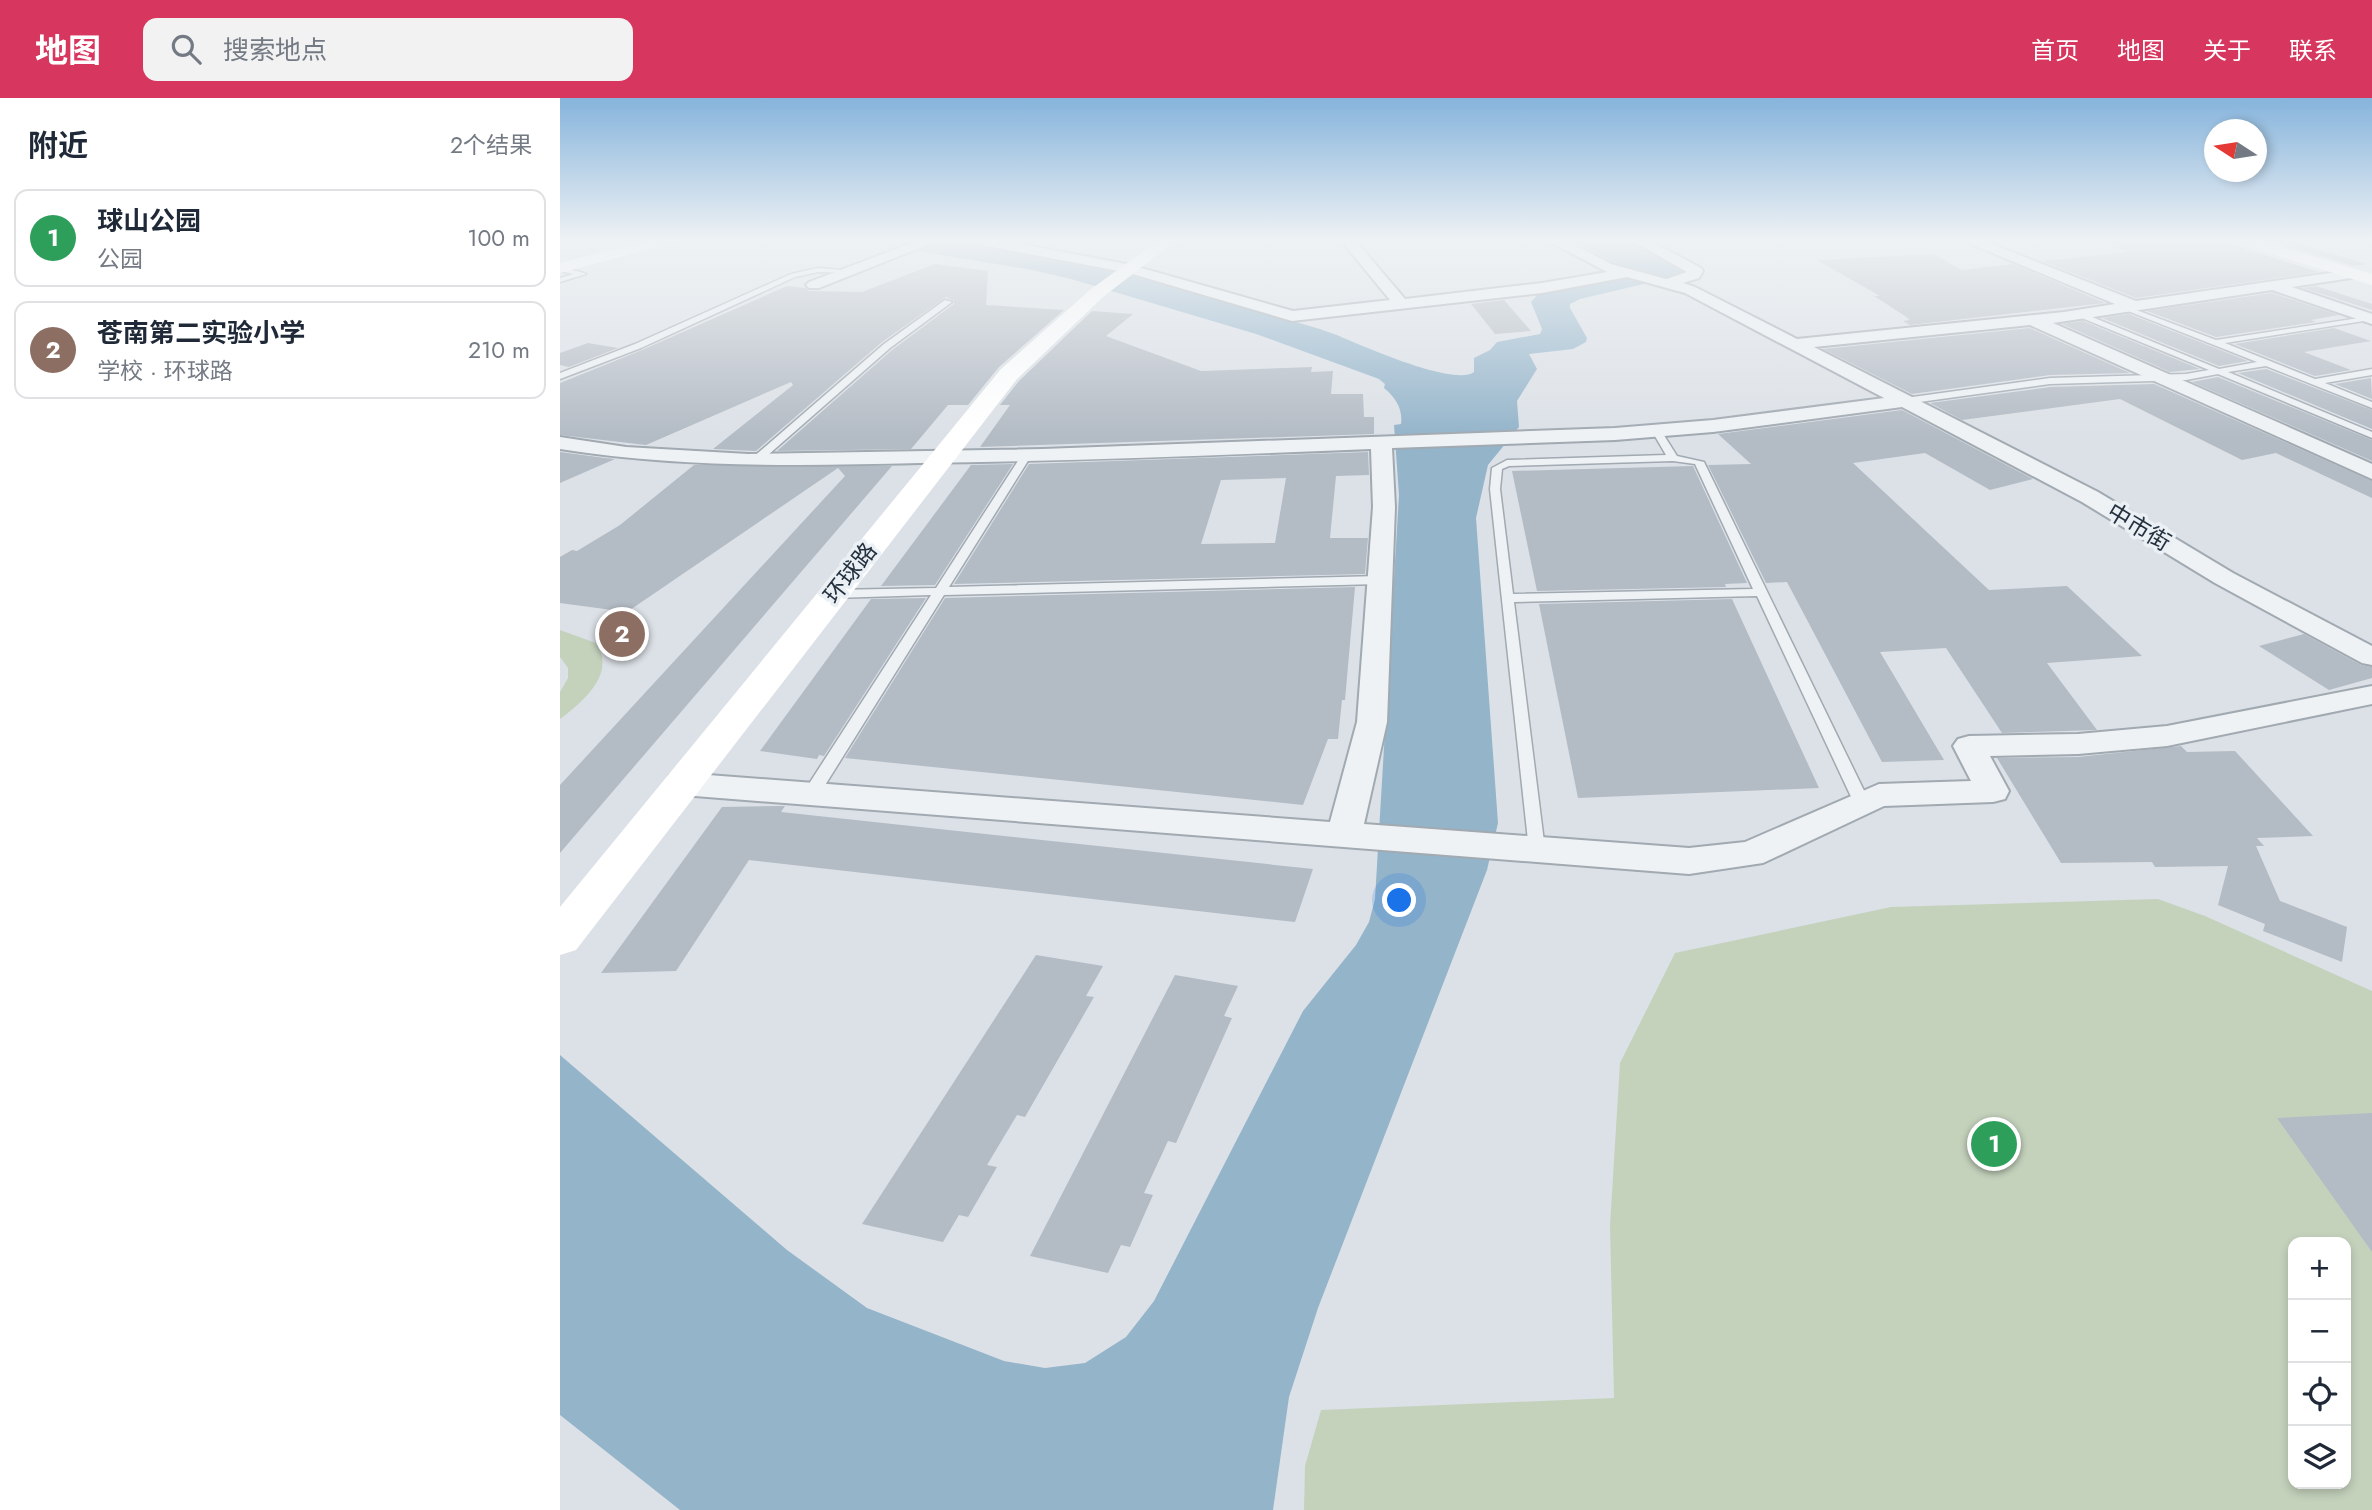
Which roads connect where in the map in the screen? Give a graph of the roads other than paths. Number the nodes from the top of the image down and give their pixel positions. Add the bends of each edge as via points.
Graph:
1 (728, 305) edge
2 (944, 305) edge
3 (1083, 305) edge
4 (1253, 305) edge
5 (1393, 305) edge
6 (1719, 305) edge
7 (2124, 305) edge
8 (2143, 305) edge
9 (2329, 305) edge
10 (2129, 307) junction
11 (2080, 314) junction
12 (2371, 319) edge
13 (2032, 320) junction
14 (2216, 343) junction
15 (1794, 344) junction
16 (2267, 363) junction
17 (2219, 372) junction
18 (2372, 372) edge
19 (560, 376) edge
20 (2162, 379) junction
21 (2315, 382) junction
22 (1905, 401) junction
23 (2372, 405) edge
24 (1657, 431) junction
25 (2372, 435) edge
26 (560, 443) edge
27 (1384, 444) junction
28 (2372, 449) edge
29 (1026, 456) junction
30 (2337, 457) junction
31 (942, 458) junction
32 (1672, 458) junction
33 (755, 461) junction
34 (2372, 472) edge
35 (1380, 580) junction
36 (940, 591) junction
37 (1762, 592) junction
38 (834, 594) junction
39 (1508, 598) junction
40 (2372, 657) edge
41 (2372, 695) edge
42 (682, 785) junction
43 (811, 794) junction
44 (1862, 803) junction
45 (1356, 836) junction
46 (1521, 849) junction
47 (560, 938) edge

1 - 19 lane
2 - 33 lane via 877,354
3 - 31 street, 环球路 via 1009,374
4 - 5 street via 1292,316
6 - 15 street, 中市街
7 - 10 street
8 - 10 street
9 - 12 street
10 - 11 street
10 - 14 lane
11 - 13 street
11 - 17 lane
12 - 14 lane
13 - 15 street
13 - 20 street
14 - 16 lane
15 - 22 street, 中市街
16 - 17 lane
16 - 21 lane
17 - 20 lane
17 - 25 lane
18 - 21 lane
20 - 22 lane via 2050,381
20 - 30 street
21 - 23 lane
22 - 24 street
22 - 40 street, 中市街 via 2090,497 2224,578
24 - 27 street
24 - 32 lane
26 - 33 street via 669,457
27 - 29 street
27 - 35 street
28 - 30 street
29 - 31 street
29 - 36 lane
30 - 34 street
31 - 33 street
31 - 38 street, 环球路
32 - 37 lane via 1699,462
32 - 39 lane via 1526,461 1497,468 1495,489
35 - 36 lane
35 - 45 street via 1372,723
36 - 38 lane
36 - 43 lane
37 - 39 lane
37 - 44 lane
38 - 42 street, 环球路
39 - 46 lane
41 - 44 street via 2167,736 2078,744 1969,746 1993,791 1879,795
42 - 43 street
42 - 47 street, 环球路
43 - 45 street
44 - 46 street via 1751,854 1721,859 1666,861
45 - 46 street

